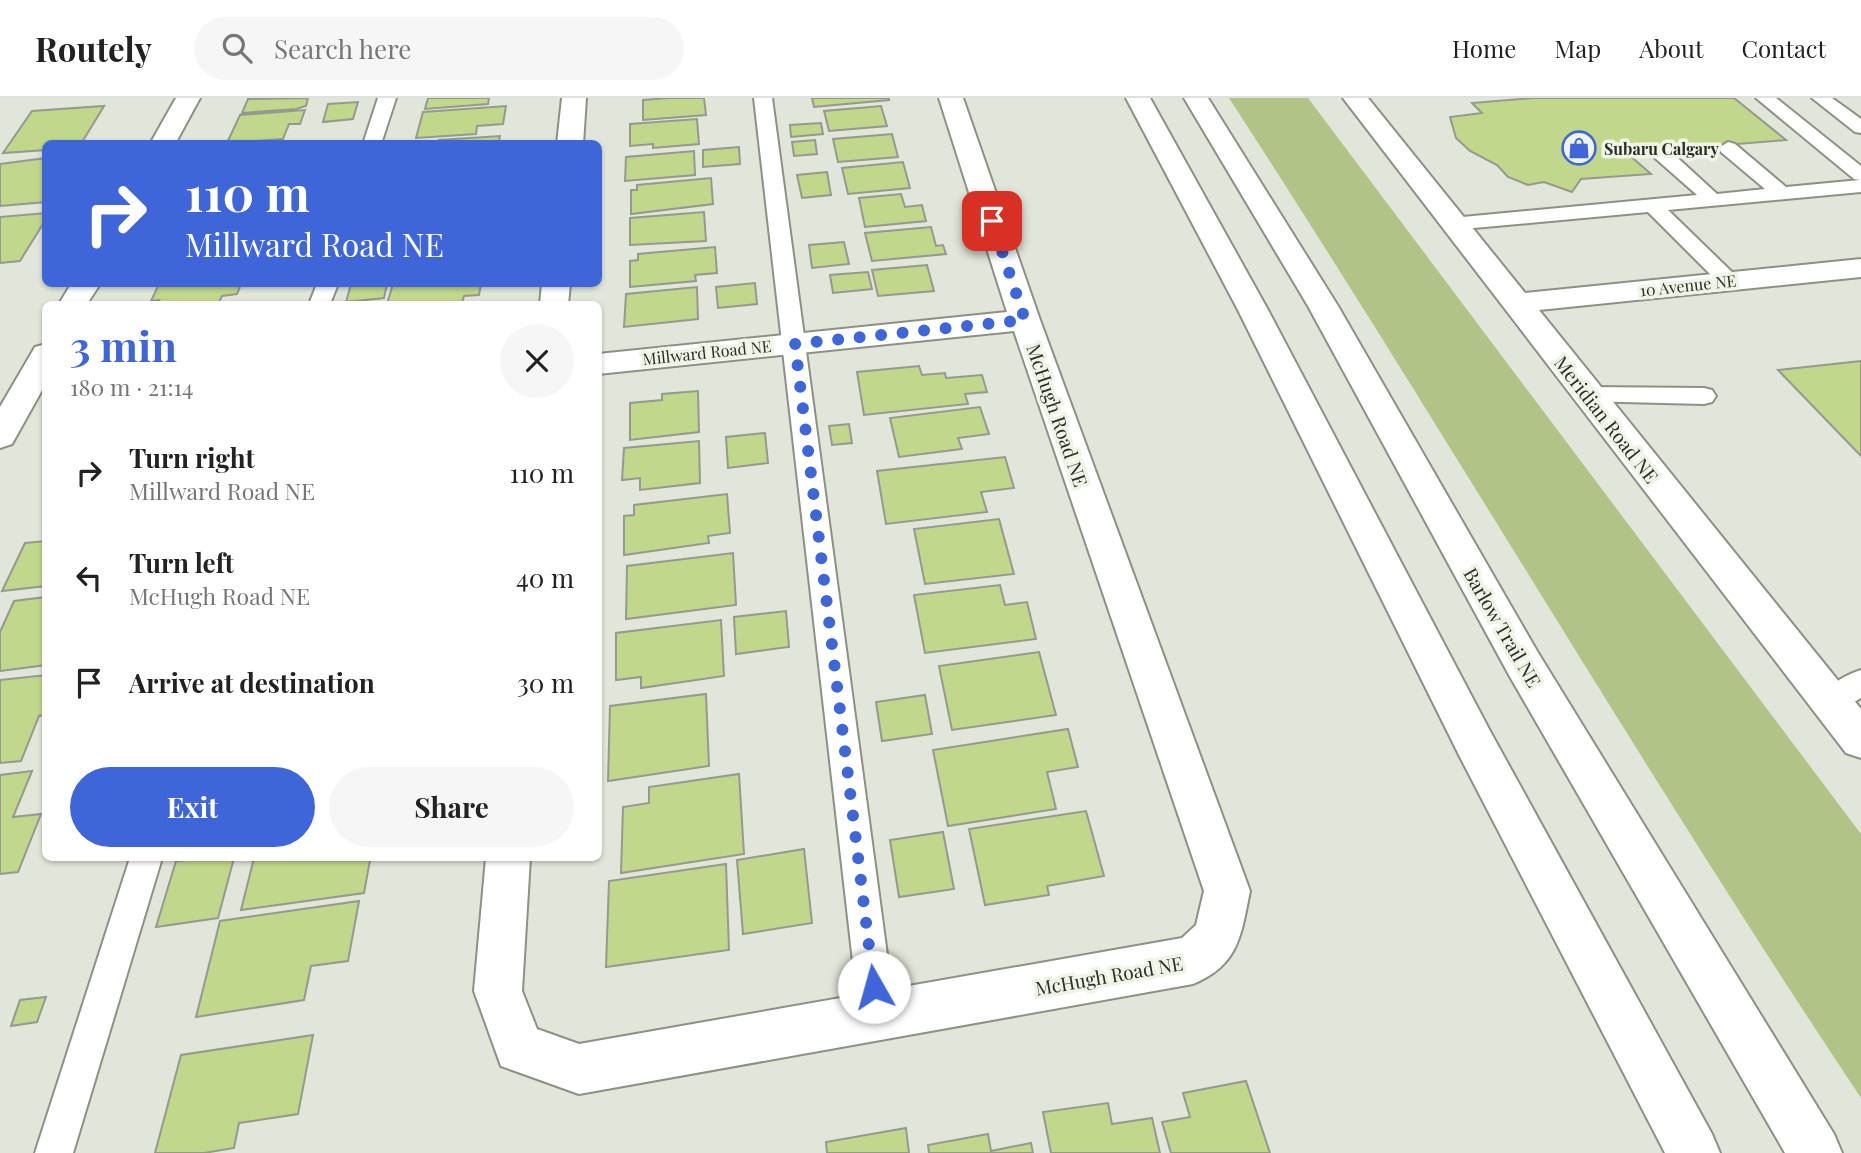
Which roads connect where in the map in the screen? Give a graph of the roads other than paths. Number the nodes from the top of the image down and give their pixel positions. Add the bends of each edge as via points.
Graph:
1 (188, 98) edge
2 (387, 98) edge
3 (574, 98) edge
4 (763, 98) edge
5 (951, 98) edge
6 (1138, 98) edge
7 (1196, 98) edge
8 (1355, 98) edge
9 (1765, 98) edge
10 (1821, 98) edge
11 (1861, 128) edge
12 (164, 140) edge
13 (373, 140) edge
14 (570, 140) edge
15 (1861, 140) edge
16 (1822, 144) junction
17 (1728, 148) dead end
18 (1662, 154) dead end
19 (1861, 175) edge
20 (1861, 186) edge
21 (1781, 193) junction
22 (1713, 200) junction
23 (1652, 205) junction
24 (1452, 224) junction
25 (1861, 268) edge
26 (1729, 281) junction
27 (1515, 303) junction
28 (1025, 320) junction
29 (795, 344) junction
30 (42, 361) edge
31 (602, 364) edge
32 (1588, 395) junction
33 (1704, 396) dead end
34 (42, 422) edge
35 (2, 429) edge
36 (1861, 682) edge
37 (1832, 702) junction
38 (1861, 740) edge
39 (145, 861) edge
40 (508, 861) edge
41 (877, 1014) junction
42 (54, 1153) edge
43 (1693, 1153) edge
44 (1815, 1153) edge

1 - 12 street
2 - 13 lane
3 - 14 street
4 - 29 lane
5 - 28 street, McHugh Road NE
6 - 43 street
7 - 44 street, Barlow Trail NE via 1323,306 1523,663
8 - 24 street, Meridian Road NE
9 - 16 lane
10 - 11 lane
15 - 16 lane
16 - 19 lane
17 - 21 lane
18 - 22 lane
20 - 21 lane
21 - 22 lane
22 - 23 lane
23 - 24 lane
23 - 26 lane
24 - 27 street, Meridian Road NE
25 - 26 street, 10 Avenue NE
26 - 27 street, 10 Avenue NE
27 - 32 street, Meridian Road NE
28 - 29 street, Millward Road NE
28 - 41 street, McHugh Road NE via 1227,891 1217,938 1193,960
29 - 31 street, Millward Road NE
29 - 41 lane
30 - 35 street
32 - 33 lane
32 - 37 street, Meridian Road NE
34 - 35 street
36 - 37 lane
37 - 38 street, Meridian Road NE
39 - 42 lane
40 - 41 street, McHugh Road NE via 498,991 519,1048 579,1069

